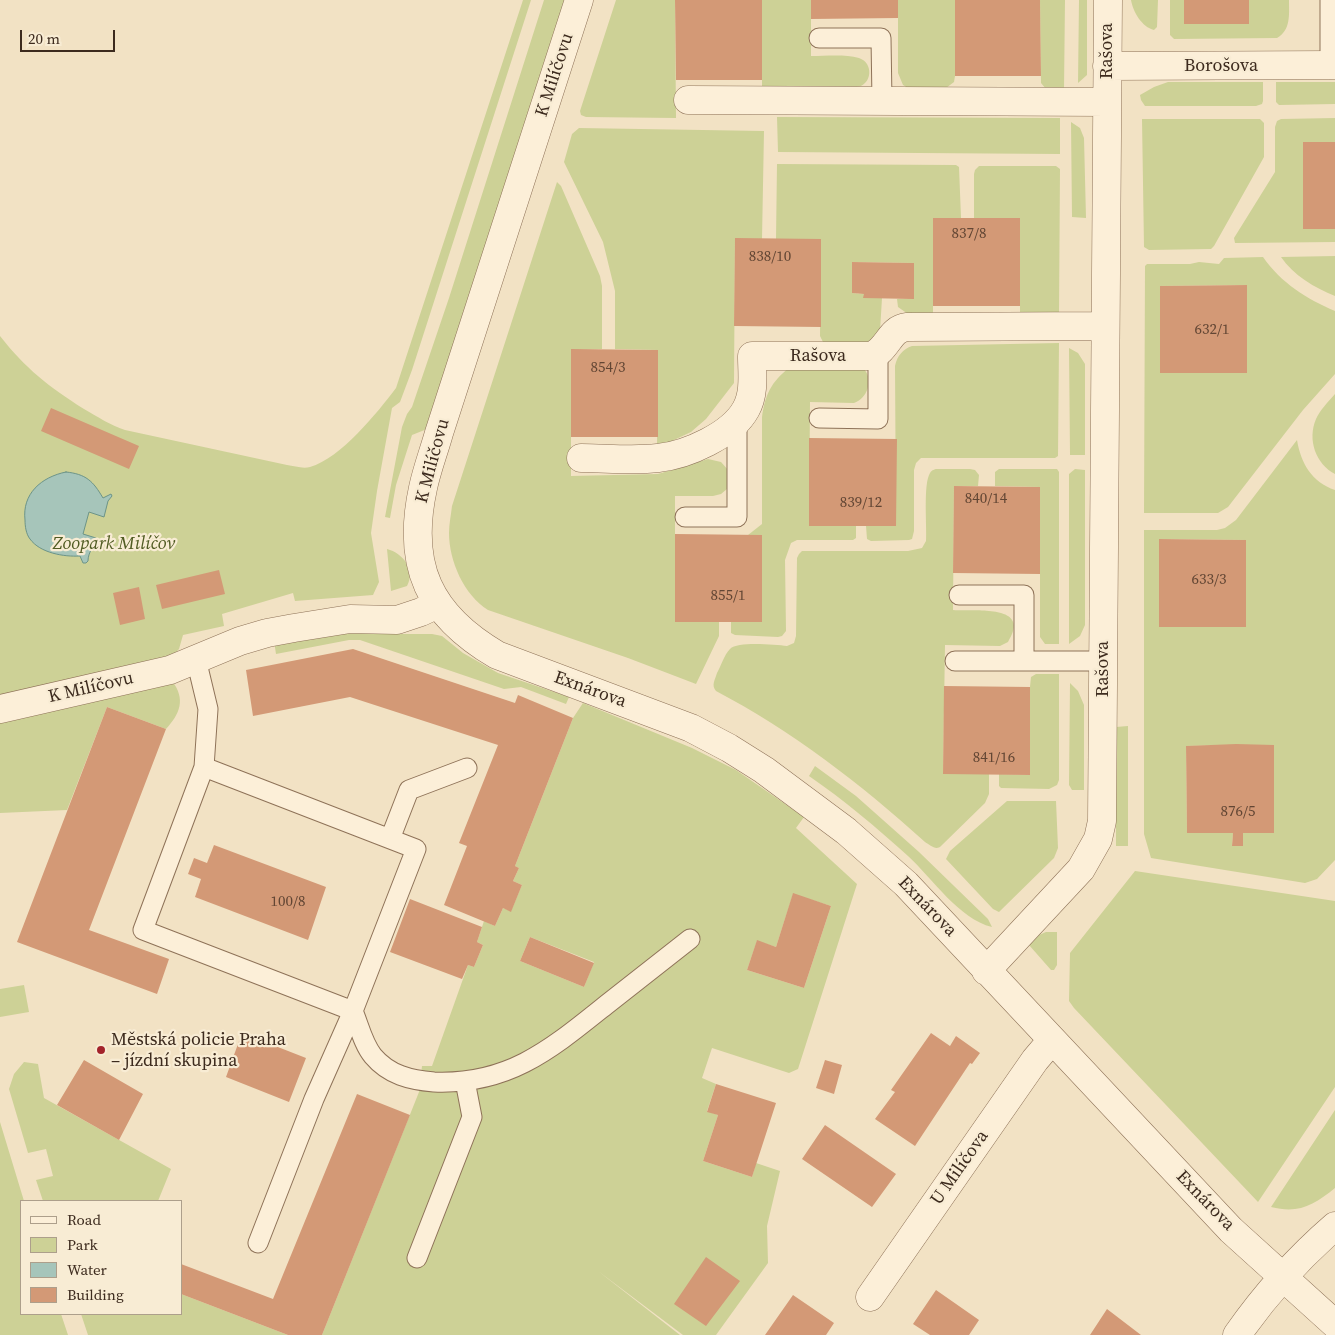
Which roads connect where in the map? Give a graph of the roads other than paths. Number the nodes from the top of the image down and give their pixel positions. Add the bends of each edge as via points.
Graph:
1 (579, 0) edge
2 (1108, 0) edge
3 (1330, 0) edge
4 (819, 38) dead end
5 (1332, 65) edge
6 (1107, 66) junction
7 (688, 100) dead end
8 (882, 101) junction
9 (1107, 102) junction
10 (1105, 326) junction
11 (878, 353) junction
12 (819, 418) dead end
13 (737, 420) junction
14 (581, 458) dead end
15 (685, 516) dead end
16 (959, 594) dead end
17 (438, 604) junction
18 (196, 659) junction
19 (955, 660) dead end
20 (1024, 661) junction
21 (1103, 661) junction
22 (0, 710) edge
23 (204, 767) junction
24 (467, 768) dead end
25 (390, 839) junction
26 (690, 939) dead end
27 (986, 970) junction
28 (353, 1011) junction
29 (1052, 1040) junction
30 (465, 1081) junction
31 (1335, 1226) edge
32 (258, 1243) dead end
33 (417, 1258) dead end
34 (1283, 1276) junction
35 (870, 1297) dead end
36 (1335, 1324) edge
37 (1237, 1335) edge

1 - 17 street, K Milíčovu via 423,487 419,510 419,557 426,582
2 - 6 street, Rašova
3 - 5 lane
4 - 8 lane via 881,38
5 - 6 street, Borošova
6 - 9 street, Rašova
7 - 8 street, Rašova
8 - 9 street, Rašova
9 - 10 street, Rašova
10 - 11 street via 907,327 895,331
10 - 21 street, Rašova
11 - 12 lane via 878,419
11 - 13 street, Rašova via 862,356 752,356 750,396
13 - 14 street, Rašova via 716,438 667,456
13 - 15 lane via 738,517
16 - 20 lane via 1024,595
17 - 18 street, K Milíčovu via 398,620 350,619 267,633
17 - 27 street, Exnárova via 460,630 497,656 691,728 764,770 817,808 906,884
18 - 22 street, K Milíčovu via 170,670
18 - 23 lane via 208,709
19 - 20 lane
20 - 21 lane
21 - 27 street, Rašova via 1102,821 1098,839 1072,881
23 - 25 lane
23 - 28 lane via 143,930
24 - 25 lane via 409,790
25 - 28 lane via 416,849
26 - 30 lane via 536,1058 499,1074
27 - 29 street, Exnárova
28 - 30 lane via 372,1054 388,1070 402,1078 421,1081
28 - 32 lane via 314,1099
29 - 34 street, Exnárova via 1231,1230
29 - 35 street, U Milíčova
30 - 33 lane via 472,1117
31 - 34 street
34 - 36 street, Exnárova
34 - 37 street

